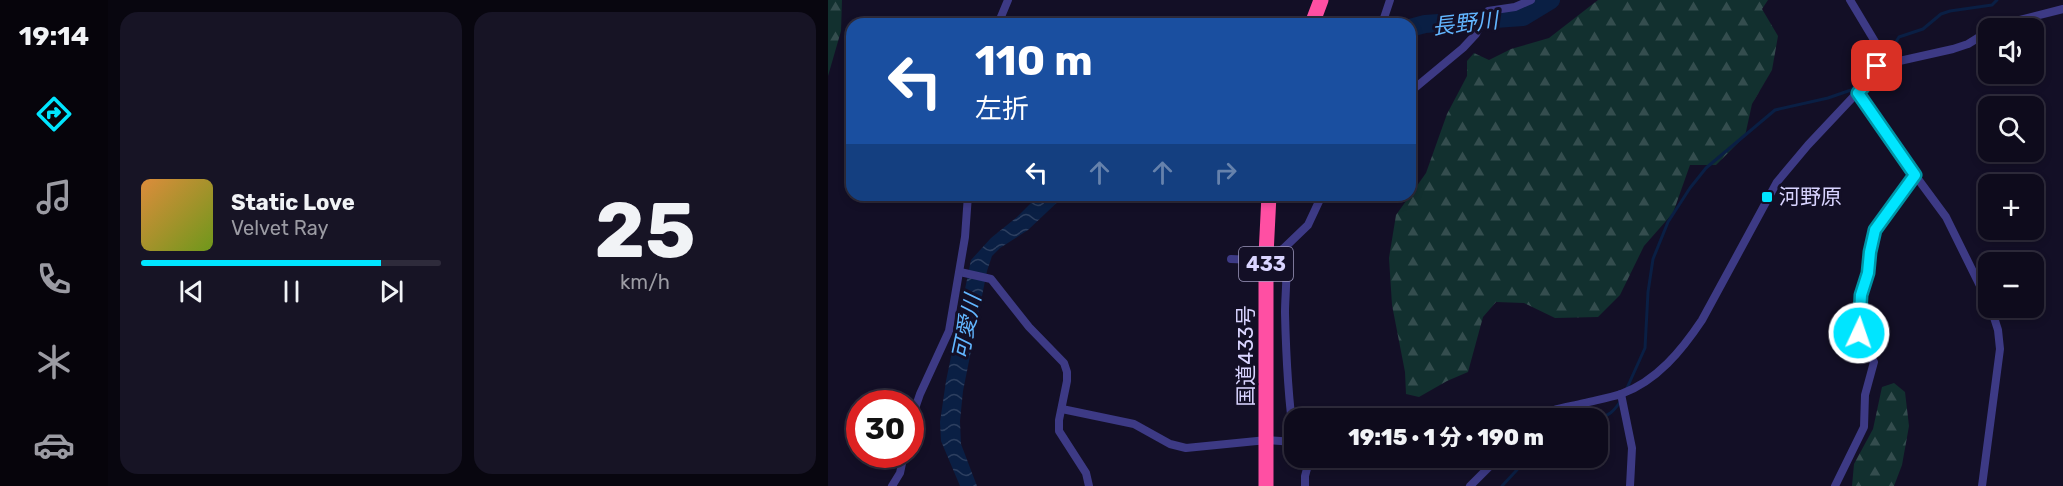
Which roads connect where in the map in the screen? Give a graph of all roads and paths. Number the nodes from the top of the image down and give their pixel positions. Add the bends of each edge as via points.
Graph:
1 (1008, 0) edge
2 (1321, 0) edge
3 (1390, 0) edge
4 (1531, 0) edge
5 (1850, 0) edge
6 (2063, 9) edge
7 (1000, 18) edge
8 (1314, 18) edge
9 (1384, 18) edge
10 (2028, 18) edge
11 (1978, 38) edge
12 (1877, 66) junction
13 (1416, 87) edge
14 (1858, 93) junction
15 (1915, 175) junction
16 (968, 201) edge
17 (1269, 201) edge
18 (1319, 201) edge
19 (1283, 249) junction
20 (1266, 255) junction
21 (1231, 259) dead end
22 (964, 273) junction
23 (1978, 282) edge
24 (1994, 318) edge
25 (923, 390) edge
26 (1621, 394) junction
27 (1290, 408) edge
28 (1563, 408) edge
29 (1062, 409) junction
30 (1284, 441) edge
31 (1267, 442) junction
32 (901, 468) edge
33 (1307, 468) edge
34 (1488, 468) edge
35 (892, 486) edge
36 (1089, 486) edge
37 (1266, 486) edge
38 (1271, 486) edge
39 (1305, 486) edge
40 (1470, 486) edge
41 (1630, 486) edge
42 (1835, 486) edge
43 (1982, 486) edge

1 - 7 street
2 - 8 highway
3 - 9 street
4 - 13 street via 1515,8 1488,11 1463,48
5 - 12 street via 1876,45
6 - 10 street
11 - 12 street via 1968,45
12 - 14 street
14 - 15 street
14 - 26 street via 1777,182 1689,339 1653,376
15 - 23 street via 1946,217
15 - 42 street via 1875,230 1860,304 1859,333 1874,362 1865,394 1864,427
16 - 22 street
17 - 20 highway, 国道433号 / 433
18 - 19 street via 1308,225
19 - 20 street
19 - 27 street via 1287,261
20 - 21 street via 1254,260
20 - 31 highway, 国道433号 / 433
22 - 25 street via 949,331
22 - 29 street via 988,278 1064,363 1067,381
24 - 43 street via 2000,349
26 - 28 street
26 - 41 street via 1632,448
29 - 31 street via 1134,424 1170,444 1186,448
29 - 36 street via 1059,431 1086,473
30 - 31 street
31 - 37 highway, 国道433号 / 433
31 - 38 highway, 国道433号 / 433
32 - 35 street
33 - 39 street
34 - 40 street

